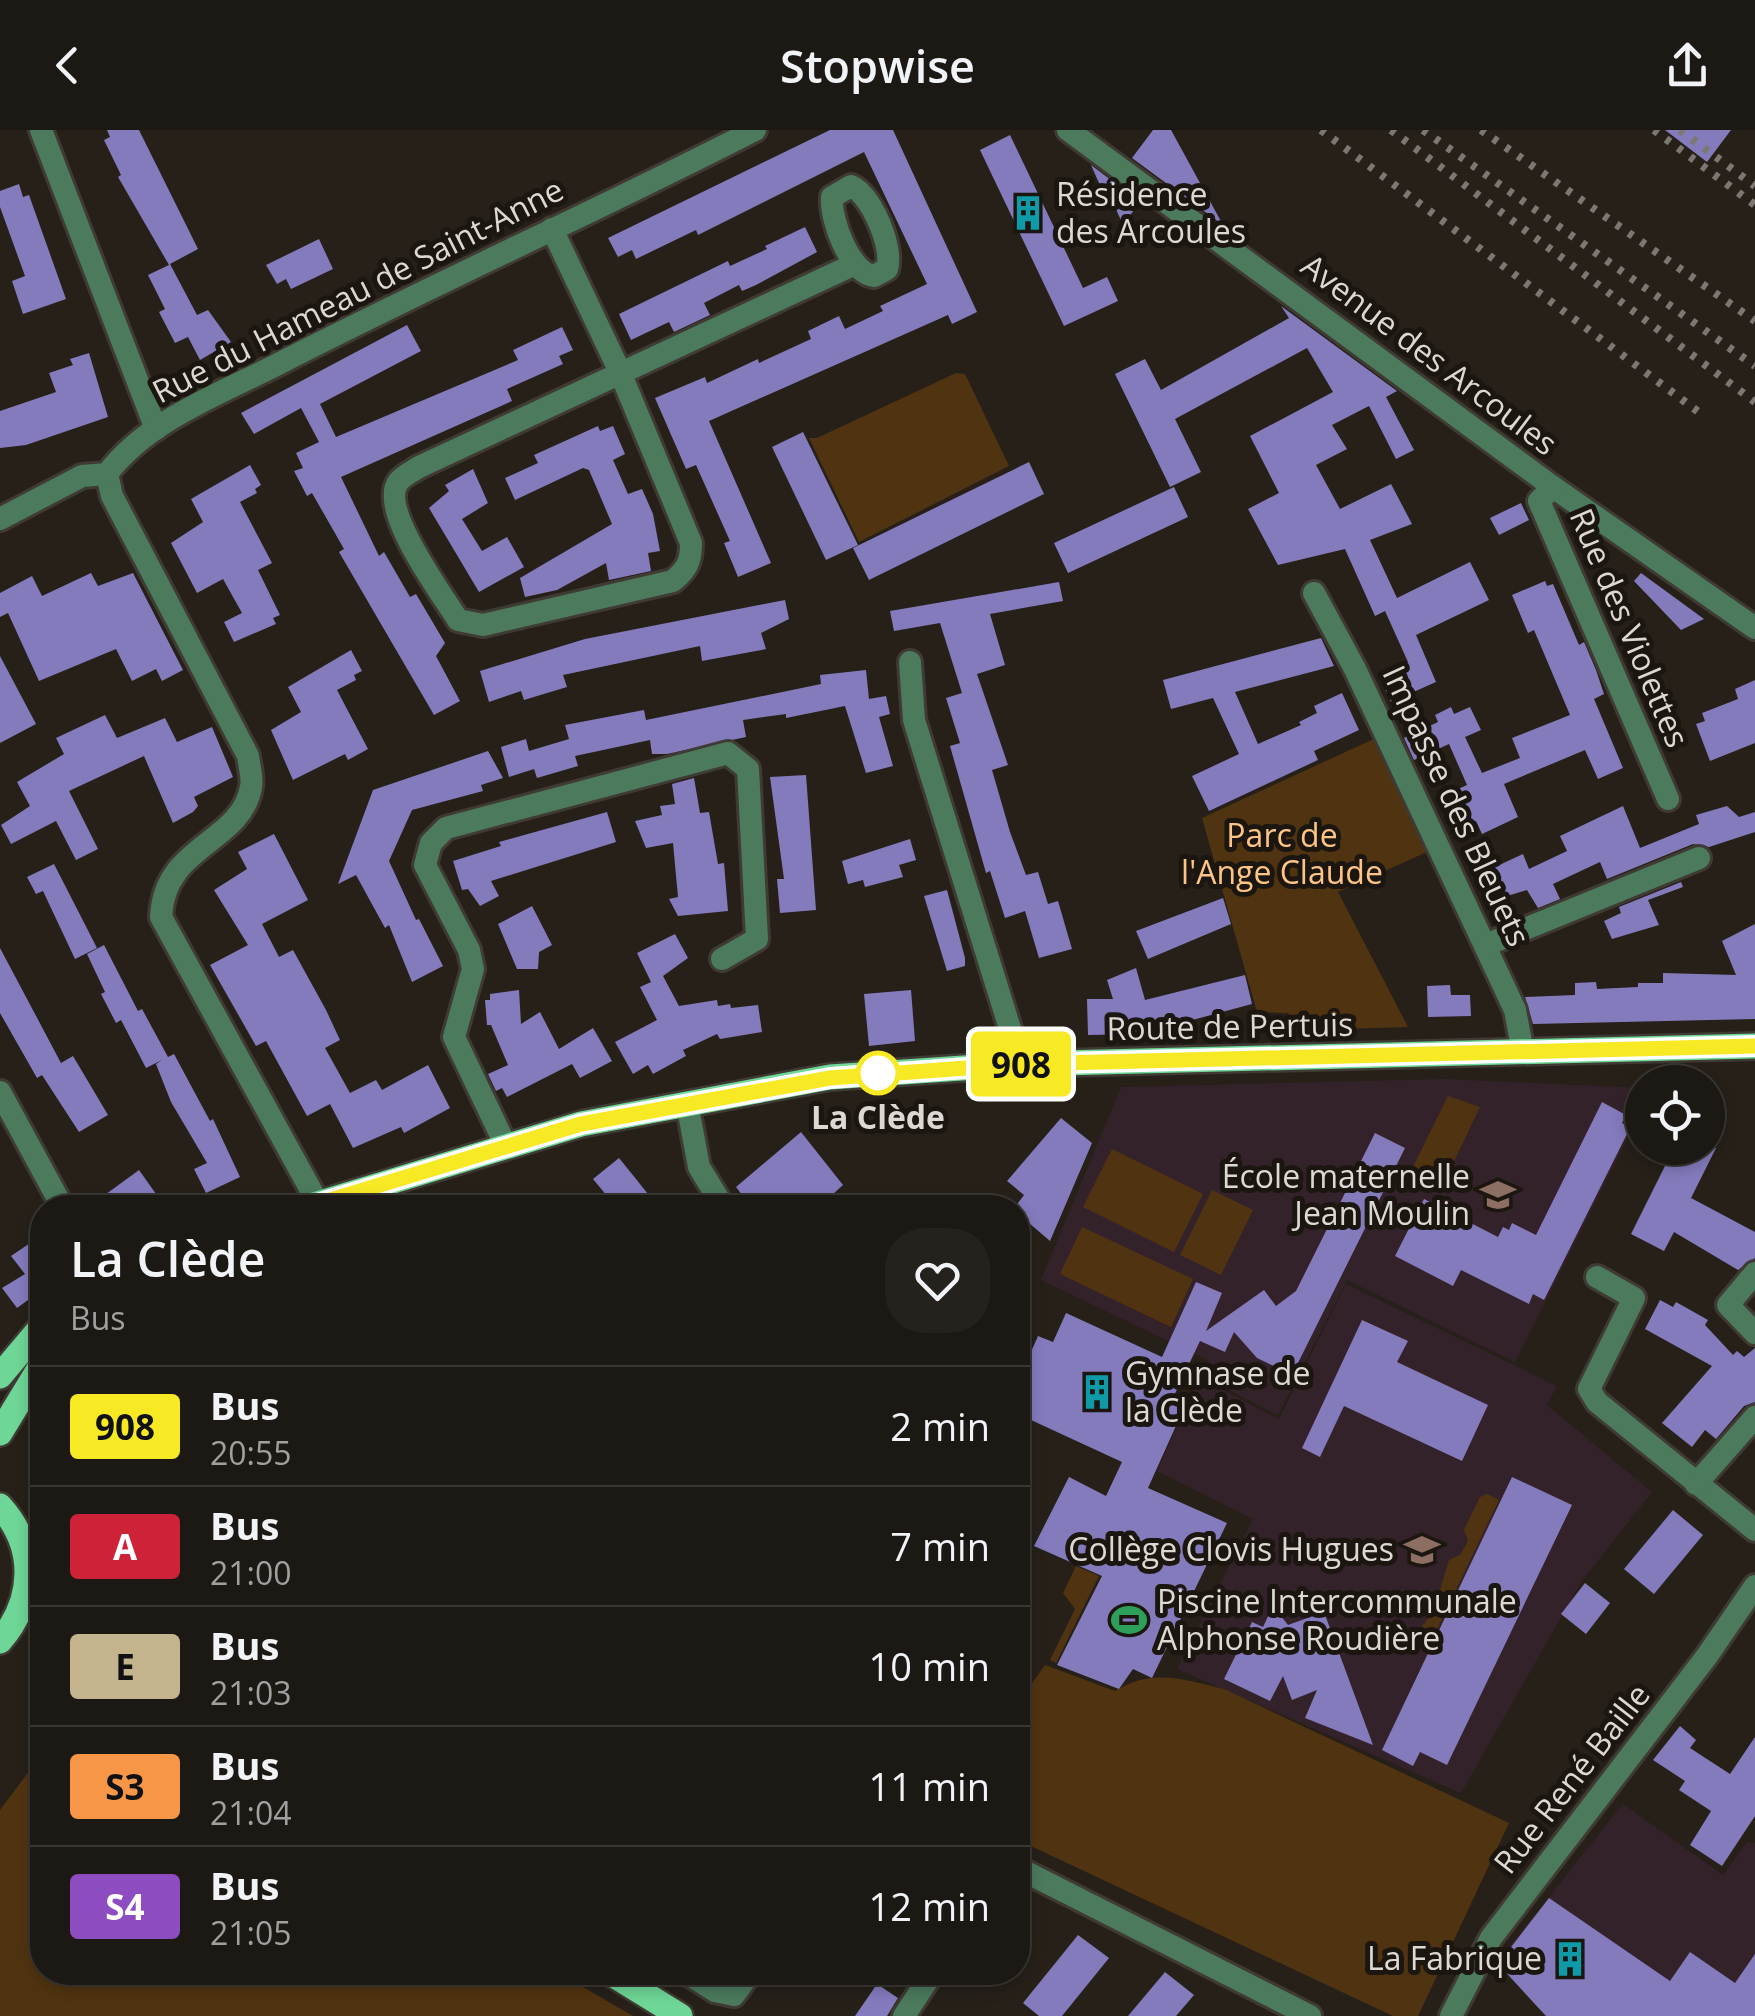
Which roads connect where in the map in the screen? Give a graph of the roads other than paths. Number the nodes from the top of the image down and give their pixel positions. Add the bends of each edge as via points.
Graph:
1 (41, 130) edge
2 (755, 130) edge
3 (1068, 130) edge
4 (552, 229) junction
5 (854, 264) dead end
6 (620, 372) junction
7 (156, 429) junction
8 (107, 474) junction
9 (1553, 487) junction
10 (0, 519) edge
11 (1314, 593) dead end
12 (1755, 628) edge
13 (910, 662) dead end
14 (1668, 798) dead end
15 (1699, 858) dead end
16 (1486, 945) junction
17 (722, 959) dead end
18 (1755, 1046) edge
19 (1523, 1052) junction
20 (1021, 1064) junction
21 (0, 1092) edge
22 (687, 1103) junction
23 (7, 1120) edge
24 (505, 1144) junction
25 (55, 1195) edge
26 (306, 1195) edge
27 (343, 1195) edge
28 (712, 1195) edge
29 (1755, 1273) edge
30 (1597, 1276) dead end
31 (1755, 1333) edge
32 (30, 1340) edge
33 (0, 1376) edge
34 (30, 1384) edge
35 (1755, 1417) edge
36 (0, 1433) edge
37 (1696, 1484) junction
38 (0, 1506) edge
39 (1755, 1530) edge
40 (19, 1532) junction
41 (30, 1538) edge
42 (1755, 1586) edge
43 (30, 1614) edge
44 (0, 1642) edge
45 (1030, 1874) edge
46 (629, 1985) edge
47 (705, 1985) edge
48 (741, 1985) edge
49 (925, 1985) edge
50 (680, 2016) edge
51 (904, 2016) edge
52 (1310, 2016) edge
53 (1451, 2016) edge

1 - 7 street
2 - 4 street, Rue du Hameau de Saint-Anne
3 - 9 street, Avenue des Arcoules
4 - 6 street
4 - 7 street, Rue du Hameau de Saint-Anne
5 - 6 street
6 - 6 street via 399,481 397,519 458,620 483,625 672,581 686,570 691,544
7 - 8 street, Rue du Hameau de Saint-Anne via 122,452
8 - 10 street, Rue du Hameau de Saint-Anne via 82,476
8 - 26 street via 112,496 248,756 252,786 240,814 162,888 162,916
9 - 12 street, Avenue des Arcoules
9 - 14 street, Rue des Violettes via 1539,501
11 - 16 street, Impasse des Bleuets
13 - 20 street via 914,720
15 - 16 street
16 - 19 street, Impasse des Bleuets via 1516,1010
17 - 24 street via 756,938 748,769 728,753 446,828 431,843 425,865 470,950 473,969 454,1038
18 - 19 main road, Route de Pertuis
19 - 20 main road, Route de Pertuis
20 - 22 main road, Route de Pertuis via 830,1078
21 - 23 street
22 - 24 main road, Route de Pertuis
22 - 28 street via 699,1166
23 - 25 street
24 - 27 main road, Route de Pertuis
29 - 31 street via 1728,1305
30 - 37 street via 1634,1298 1589,1388
32 - 33 main road
34 - 36 main road
35 - 37 street
37 - 39 street
38 - 40 main road
40 - 41 main road
40 - 43 main road via 28,1560
42 - 53 street, Rue René Baille via 1491,1938
43 - 44 main road
45 - 52 street
46 - 50 main road
47 - 48 street via 734,1995
49 - 51 street

